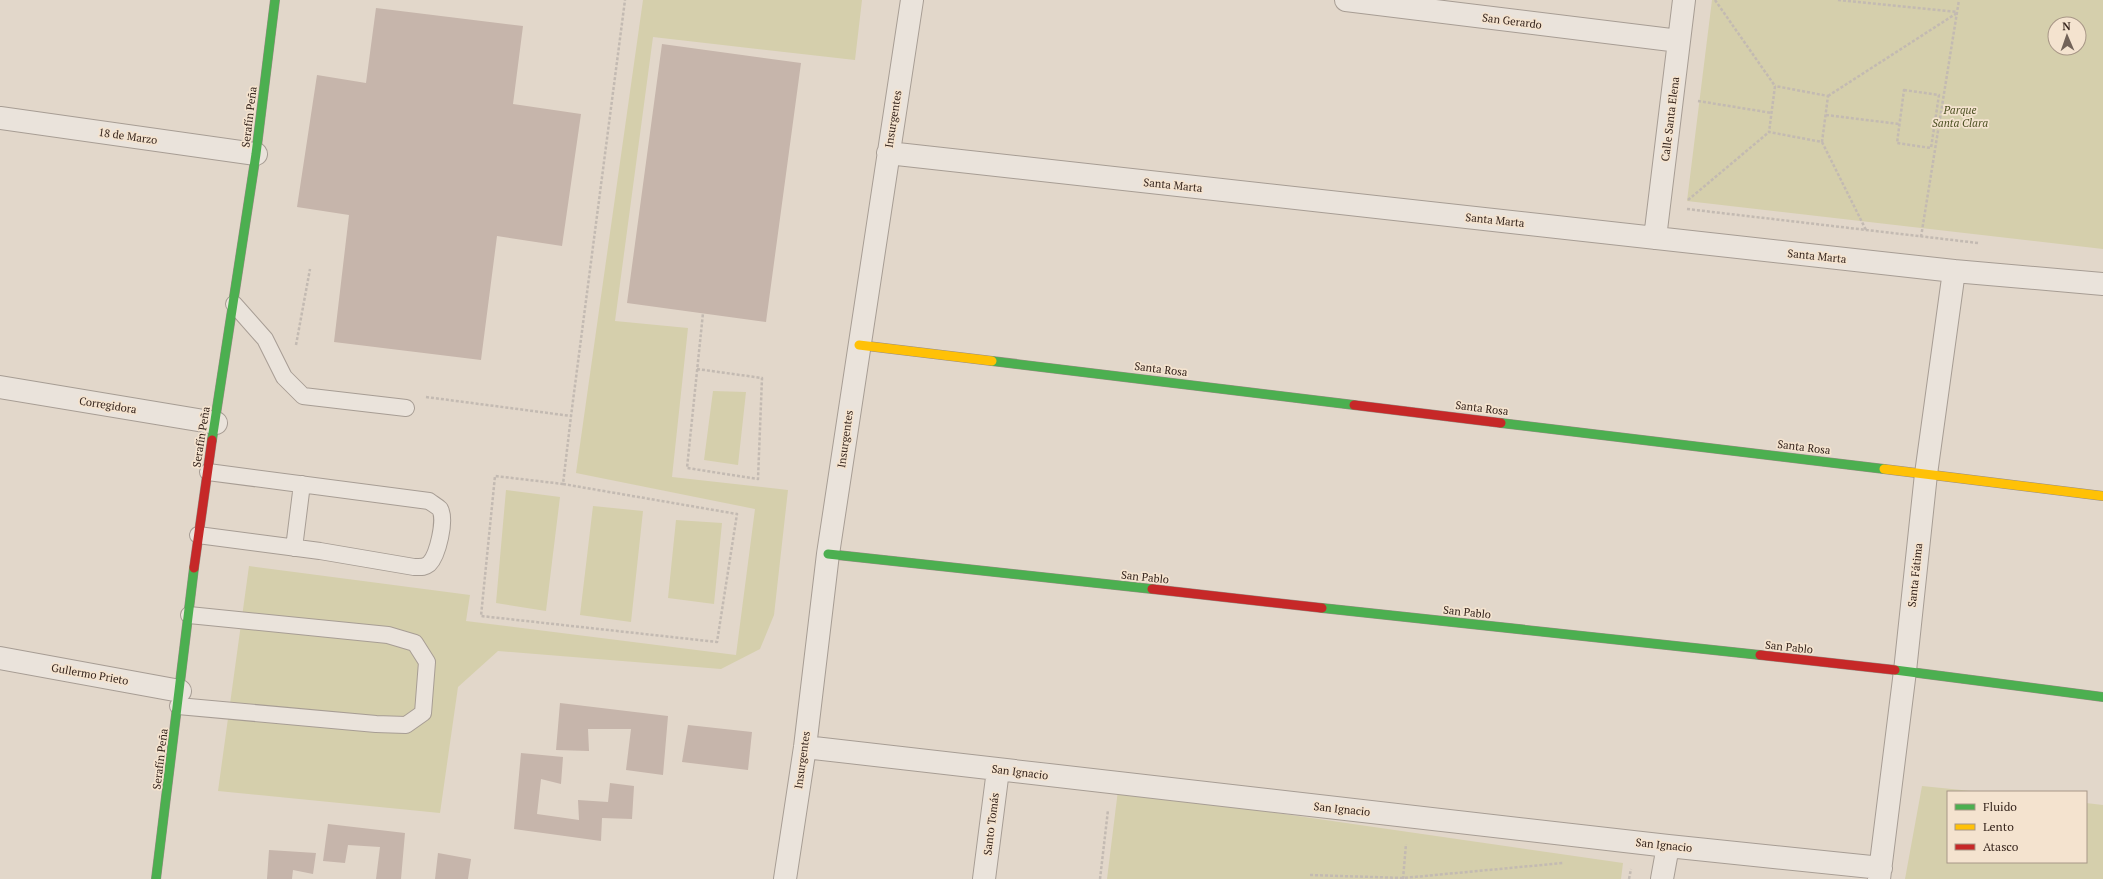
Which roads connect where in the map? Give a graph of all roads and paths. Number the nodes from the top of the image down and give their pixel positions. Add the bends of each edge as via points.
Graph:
1 (275, 0) edge
2 (625, 0) edge
3 (912, 0) edge
4 (1346, 0) edge
5 (1684, 0) edge
6 (1716, 0) edge
7 (1838, 0) edge
8 (1959, 0) edge
9 (1957, 12) junction
10 (1679, 41) junction
11 (1775, 86) junction
12 (1828, 96) junction
13 (1692, 100) dead end
14 (1772, 113) junction
15 (1826, 115) junction
16 (0, 118) edge
17 (1899, 124) junction
18 (1769, 132) junction
19 (1822, 142) junction
20 (888, 153) junction
21 (256, 154) junction
22 (1687, 202) dead end
23 (1686, 209) dead end
24 (1866, 230) junction
25 (1921, 237) junction
26 (1655, 238) junction
27 (1985, 244) dead end
28 (310, 269) dead end
29 (1954, 271) junction
30 (2103, 284) edge
31 (234, 304) junction
32 (703, 313) dead end
33 (859, 345) junction
34 (296, 347) dead end
35 (697, 369) junction
36 (0, 387) edge
37 (423, 396) dead end
38 (406, 408) dead end
39 (571, 416) junction
40 (216, 423) junction
41 (208, 472) junction
42 (1926, 474) junction
43 (302, 484) junction
44 (563, 484) junction
45 (2103, 496) edge
46 (198, 535) junction
47 (294, 548) junction
48 (828, 554) junction
49 (189, 615) junction
50 (0, 658) edge
51 (1905, 671) junction
52 (2103, 697) edge
53 (179, 698) junction
54 (805, 747) junction
55 (998, 770) junction
56 (1407, 840) dead end
57 (1668, 846) junction
58 (1569, 863) dead end
59 (1880, 873) edge
60 (1310, 875) dead end
61 (156, 879) edge
62 (785, 879) edge
63 (984, 879) edge
64 (1404, 879) edge
65 (1662, 879) edge

1 - 21 street, Serafín Peña
2 - 39 path
3 - 20 street, Insurgentes
4 - 10 street, San Gerardo
5 - 10 street, Calle Santa Elena
6 - 11 path
7 - 9 path
8 - 9 path
9 - 12 path
9 - 25 path
10 - 26 street, Calle Santa Elena
11 - 12 path
11 - 14 path
12 - 15 path
13 - 14 path
14 - 18 path
15 - 17 path
15 - 19 path
16 - 21 street, 18 de Marzo
17 - 17 path via 1897,144 1931,148 1939,95 1904,90
18 - 19 path
18 - 22 path
19 - 24 path
20 - 26 street, Santa Marta
20 - 33 street, Insurgentes
21 - 31 street, Serafín Peña
23 - 24 path
24 - 25 path
25 - 27 path
26 - 29 street, Santa Marta
28 - 34 path
29 - 30 street, Santa Marta
29 - 42 street, Santa Fátima
31 - 38 lane via 265,339 284,377 303,396
31 - 40 street, Serafín Peña
32 - 35 path
33 - 42 street, Santa Rosa
33 - 48 street, Insurgentes
35 - 35 path via 686,468 758,479 762,378
36 - 40 street, Corregidora
37 - 39 path
39 - 44 path
40 - 41 street, Serafín Peña
41 - 43 lane
41 - 46 street, Serafín Peña
42 - 45 street, Santa Rosa
42 - 51 street, Santa Fátima
43 - 47 lane
43 - 47 lane via 429,502 439,508 443,524 434,554 425,567
44 - 44 path via 495,476 481,616 718,642 737,514
46 - 47 lane
46 - 49 street, Serafín Peña
48 - 51 street, San Pablo
48 - 54 street, Insurgentes
49 - 53 street, Serafín Peña
49 - 53 lane via 388,635 415,643 426,662 423,713 406,725 376,724
50 - 53 street, Gullermo Prieto
51 - 52 street, San Pablo
51 - 59 street, Santa Fátima
53 - 61 street, Serafín Peña
54 - 55 street, San Ignacio
54 - 62 street, Insurgentes
55 - 57 street, San Ignacio
55 - 63 street, Santo Tomás
56 - 64 path
57 - 59 street, San Ignacio
57 - 65 street
58 - 64 path
60 - 64 path

